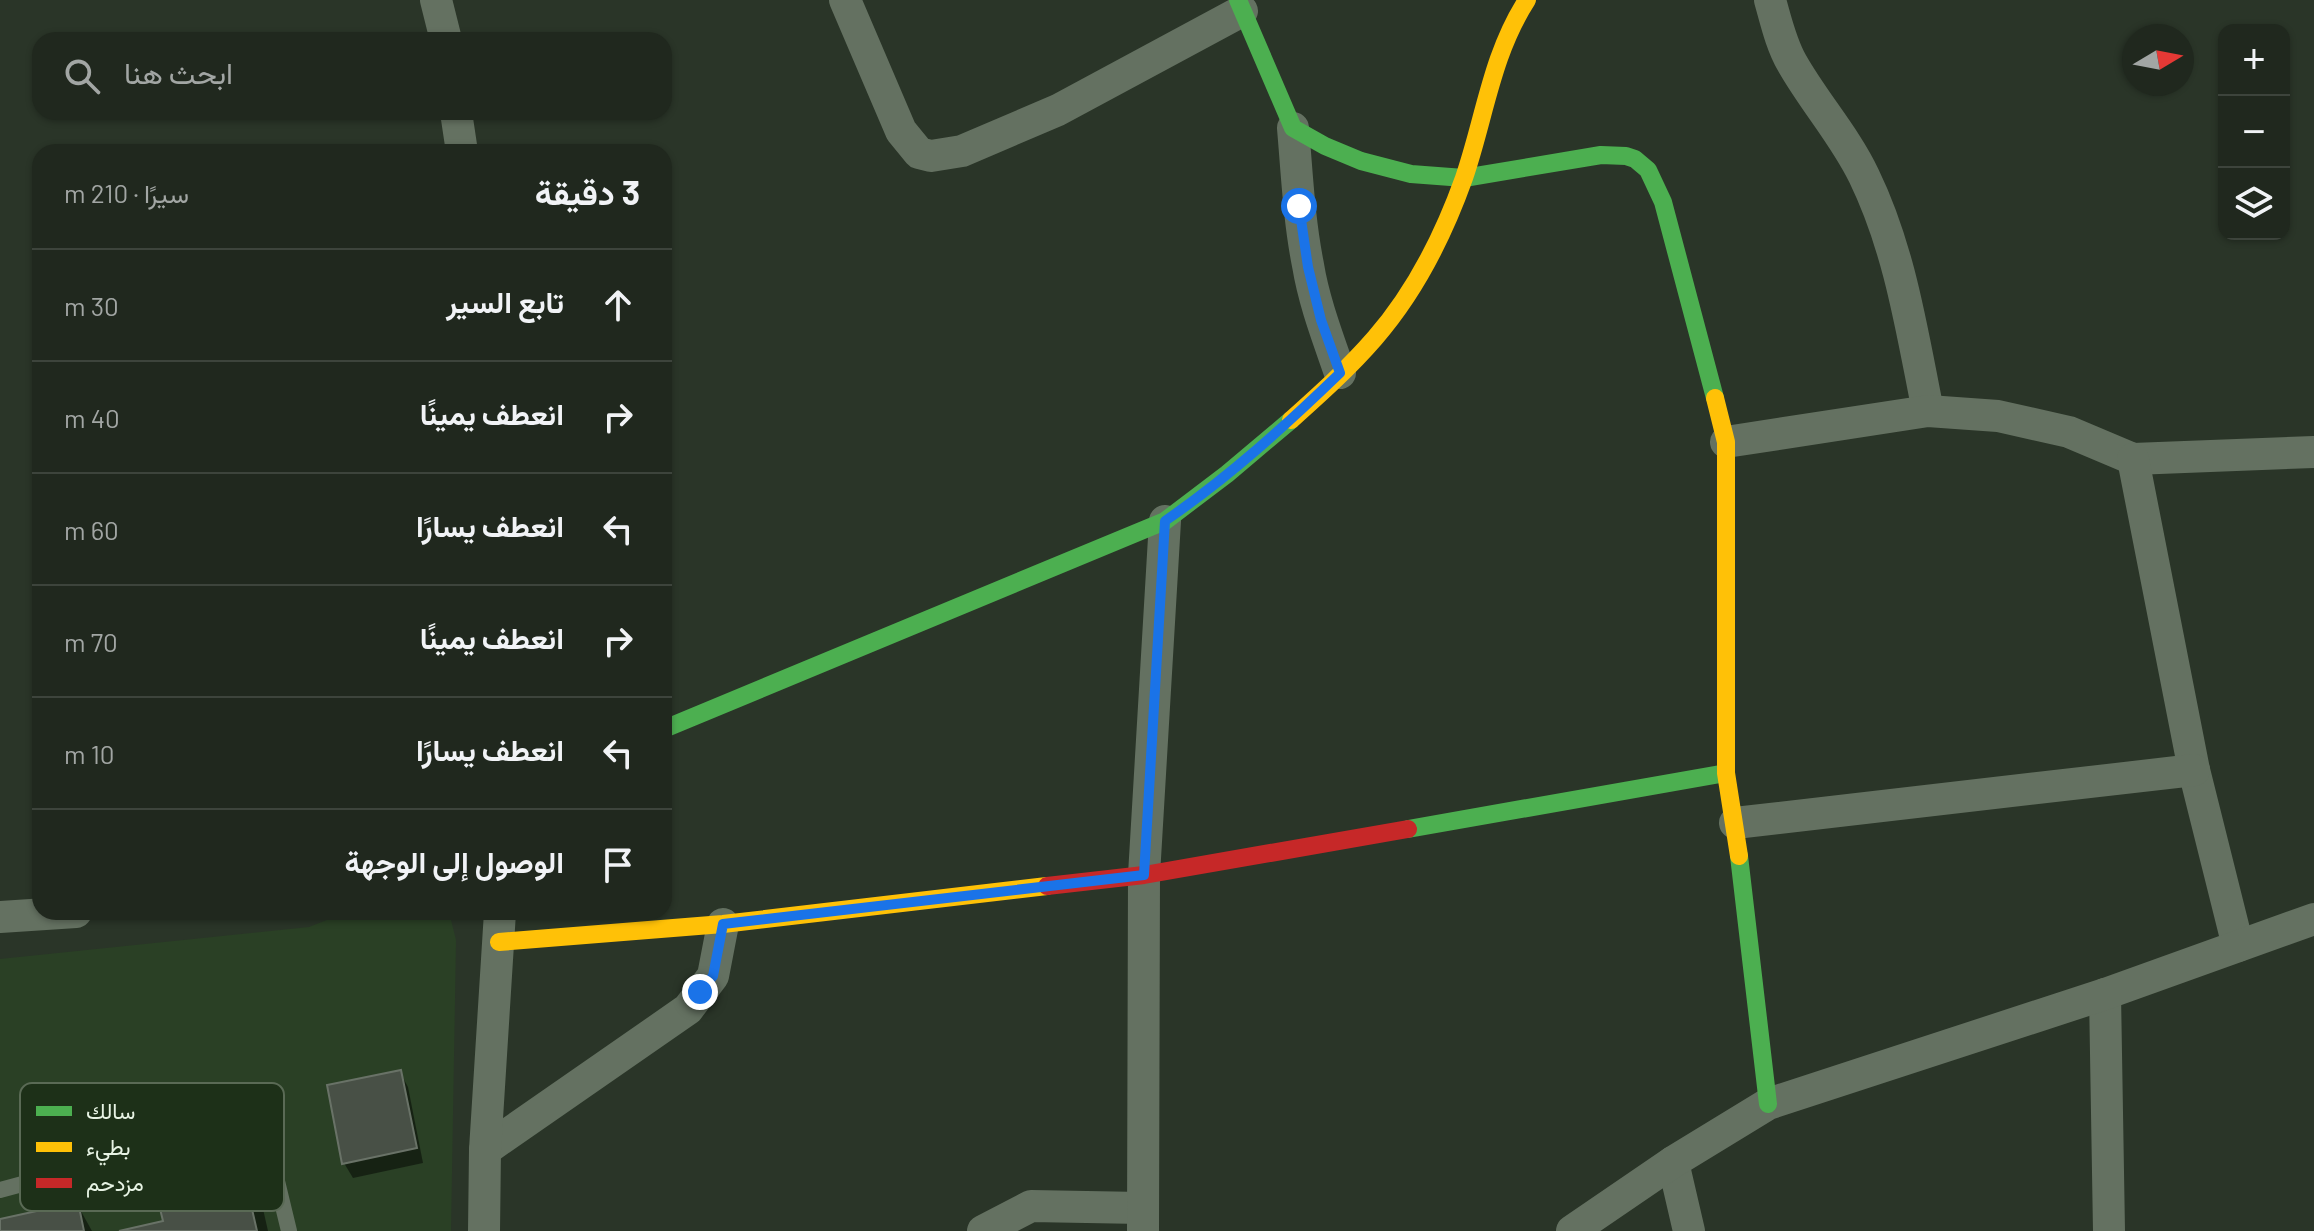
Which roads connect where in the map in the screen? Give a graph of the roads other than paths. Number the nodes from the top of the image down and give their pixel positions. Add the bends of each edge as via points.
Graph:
1 (436, 0) edge
2 (845, 0) edge
3 (1527, 0) edge
4 (1770, 0) edge
5 (1240, 6) edge
6 (444, 32) edge
7 (457, 120) edge
8 (1293, 128) junction
9 (461, 144) edge
10 (1464, 178) junction
11 (1340, 373) junction
12 (1928, 411) junction
13 (1726, 442) junction
14 (2314, 452) edge
15 (2133, 459) junction
16 (1165, 521) junction
17 (672, 726) edge
18 (2194, 770) junction
19 (1726, 773) junction
20 (1735, 823) junction
21 (1144, 875) junction
22 (32, 915) edge
23 (0, 917) edge
24 (2314, 919) edge
25 (723, 924) junction
26 (500, 927) edge
27 (2238, 946) junction
28 (2105, 994) junction
29 (1768, 1104) junction
30 (485, 1150) junction
31 (1673, 1162) junction
32 (20, 1185) edge
33 (0, 1190) edge
34 (284, 1210) edge
35 (1142, 1219) edge
36 (289, 1231) edge
37 (484, 1231) edge
38 (983, 1231) edge
39 (1572, 1231) edge
40 (1689, 1231) edge
41 (2109, 1231) edge

1 - 6 street
2 - 5 street via 901,131 919,153 931,156 962,151 1058,110
3 - 10 street via 1500,48
4 - 12 street via 1791,61 1863,174 1888,232
5 - 8 street
7 - 9 street
8 - 10 street via 1361,161 1411,174
8 - 11 street via 1308,267
10 - 11 street via 1424,263 1378,334
10 - 13 street via 1601,155 1639,160 1663,202
11 - 16 street via 1285,426
12 - 13 street
12 - 15 street via 1998,416 2069,432
13 - 19 street
14 - 15 street
15 - 18 street
16 - 17 street
16 - 21 street
18 - 20 street
18 - 27 street
19 - 20 street
19 - 21 street
20 - 29 street
21 - 25 street
21 - 35 street
22 - 23 street
24 - 27 street
25 - 26 street
25 - 30 street via 713,976 688,1009
26 - 30 street
27 - 28 street
28 - 29 street
28 - 41 street
29 - 31 street
30 - 37 street
31 - 39 street
31 - 40 street
32 - 33 lane
34 - 36 lane
35 - 38 street via 1031,1206

